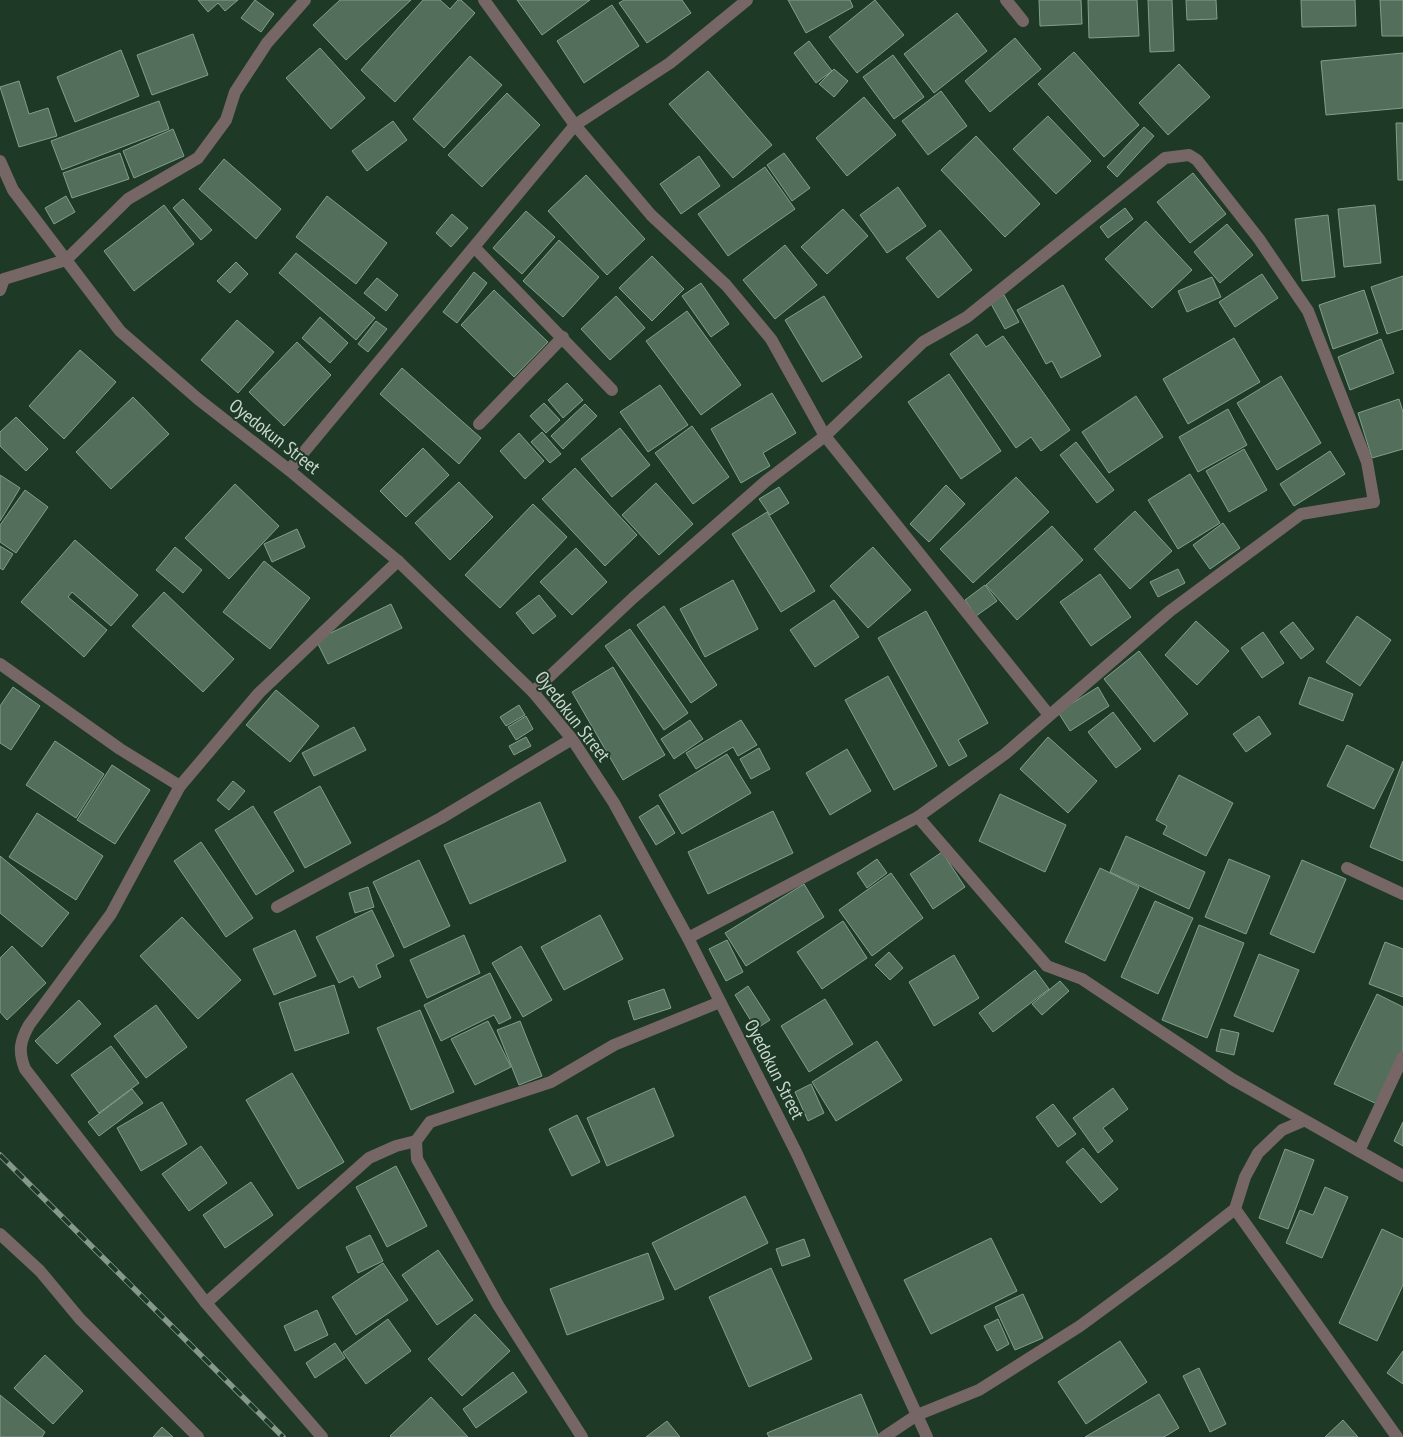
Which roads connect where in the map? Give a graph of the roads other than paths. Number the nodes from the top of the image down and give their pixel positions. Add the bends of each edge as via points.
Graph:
1 (305, 0) edge
2 (484, 0) edge
3 (746, 0) edge
4 (1006, 0) edge
5 (1023, 21) dead end
6 (575, 125) junction
7 (0, 161) edge
8 (475, 248) junction
9 (66, 260) junction
10 (0, 290) edge
11 (563, 337) junction
12 (612, 390) dead end
13 (479, 424) dead end
14 (825, 436) junction
15 (289, 470) junction
16 (398, 561) junction
17 (0, 664) edge
18 (533, 692) junction
19 (1049, 716) junction
20 (572, 738) junction
21 (180, 786) junction
22 (918, 817) junction
23 (1347, 868) dead end
24 (1403, 894) edge
25 (277, 907) dead end
26 (688, 938) junction
27 (720, 1002) junction
28 (1403, 1057) edge
29 (1303, 1120) junction
30 (416, 1141) junction
31 (1359, 1151) junction
32 (1403, 1176) edge
33 (1235, 1209) junction
34 (0, 1234) edge
35 (206, 1303) junction
36 (917, 1415) junction
37 (198, 1437) edge
38 (322, 1437) edge
39 (582, 1437) edge
40 (884, 1437) edge
41 (927, 1437) edge
42 (1397, 1437) edge

1 - 9 street via 267,43 235,92 226,120 198,158 128,199
2 - 6 street
3 - 6 street via 670,63
4 - 5 street
6 - 8 street
6 - 14 street via 651,216 726,285 771,339
7 - 9 street, Oyedokun Street via 13,190
8 - 11 street
8 - 15 street
9 - 10 street via 4,279
9 - 15 street, Oyedokun Street via 120,331 198,400
11 - 12 street
11 - 13 street
14 - 18 street via 766,481 633,598
14 - 19 street
14 - 19 street via 923,342 967,317 1165,158 1189,155 1198,160 1259,239 1308,311 1367,462 1374,502 1301,514 1170,611
15 - 16 street, Oyedokun Street
16 - 18 street, Oyedokun Street
16 - 21 street via 259,693
17 - 21 street via 104,738
18 - 20 street, Oyedokun Street
19 - 22 street via 1005,754
20 - 25 street via 441,818
20 - 26 street, Oyedokun Street via 614,803
21 - 35 street via 110,914 29,1025 19,1055 25,1069
22 - 26 street
22 - 29 street via 1048,966 1082,979 1232,1079
23 - 24 street
26 - 27 street, Oyedokun Street
27 - 30 street via 614,1046 551,1082 430,1122
27 - 36 street, Oyedokun Street via 797,1154
28 - 31 street
29 - 31 street
29 - 33 street via 1282,1130 1258,1153 1245,1177
30 - 35 street via 369,1158
30 - 39 street via 417,1159 498,1305
31 - 32 street
33 - 36 street via 1080,1326 980,1390
33 - 42 street
34 - 37 street via 40,1271 80,1319
35 - 38 street
36 - 40 street
36 - 41 street, Oyedokun Street

